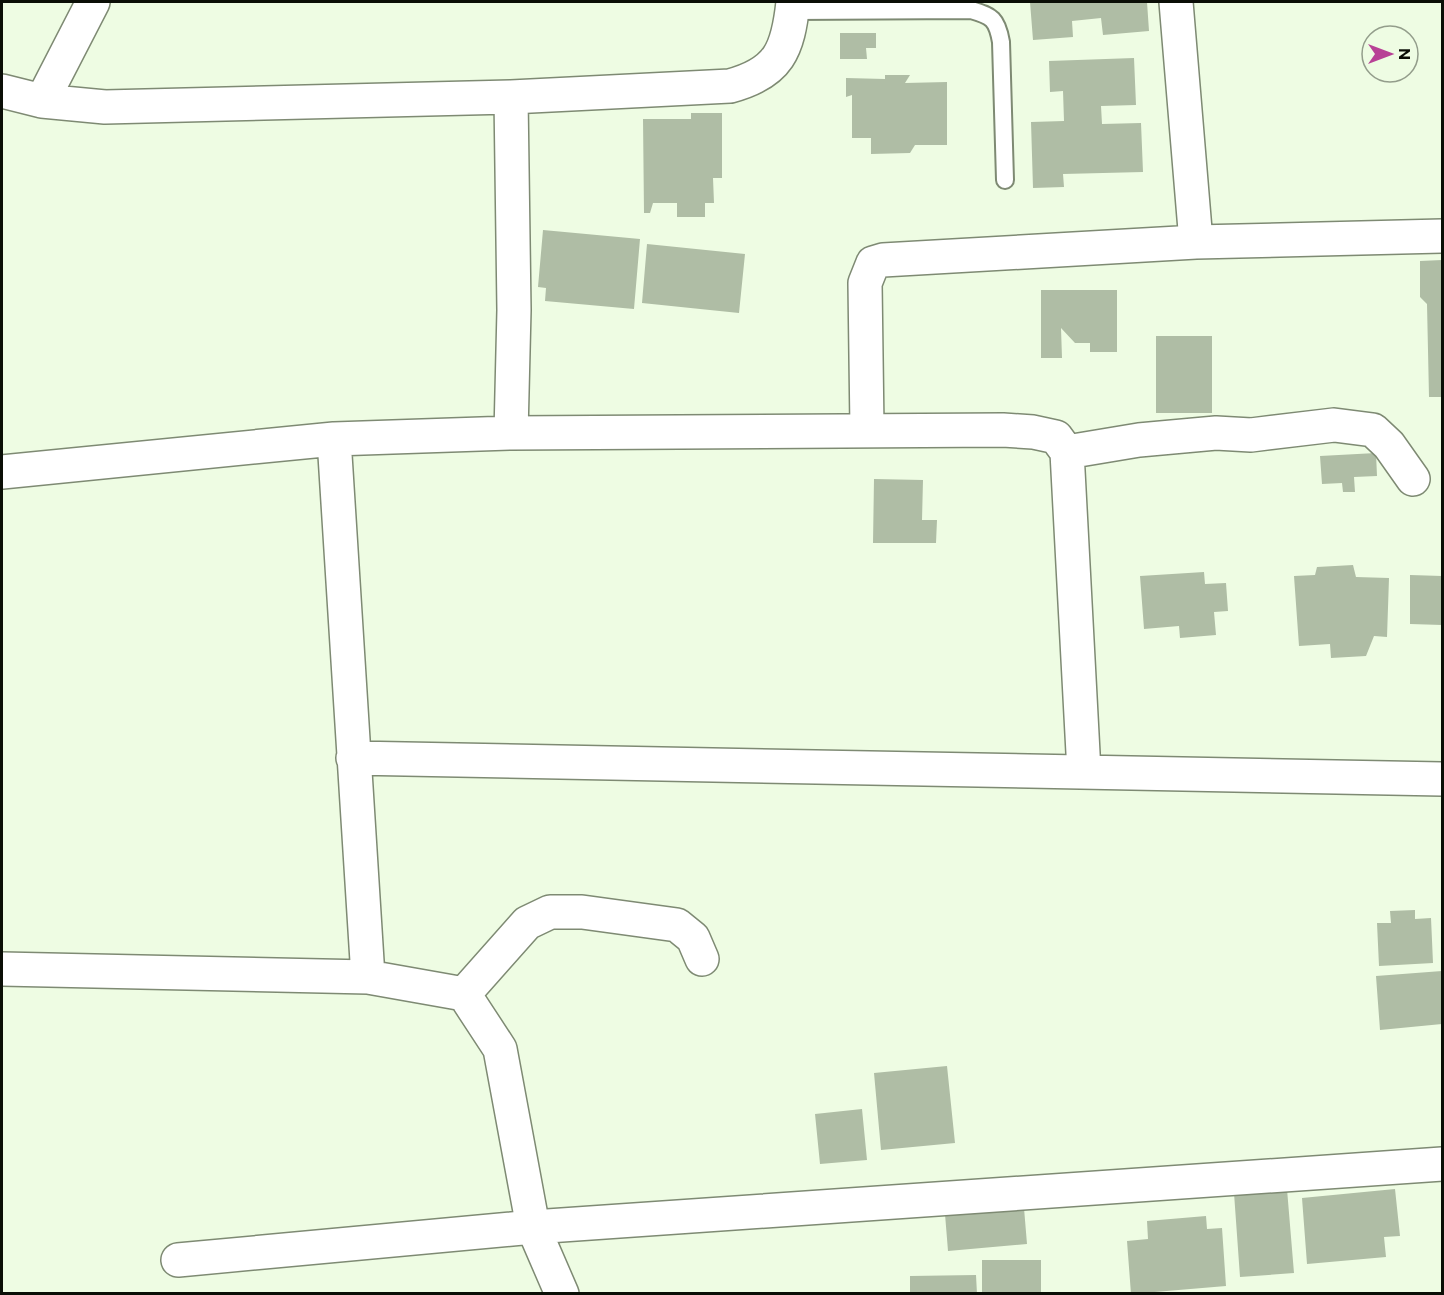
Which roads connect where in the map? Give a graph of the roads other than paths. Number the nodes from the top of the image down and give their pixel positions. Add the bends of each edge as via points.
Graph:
1 (93, 2) edge
2 (1176, 2) edge
3 (793, 6) edge
4 (2, 91) edge
5 (510, 97) junction
6 (42, 101) junction
7 (1005, 180) dead end
8 (1443, 236) edge
9 (1196, 242) junction
10 (867, 429) junction
11 (510, 433) junction
12 (334, 439) junction
13 (1067, 452) junction
14 (2, 472) edge
15 (1413, 479) dead end
16 (353, 758) junction
17 (1084, 772) junction
18 (1443, 779) edge
19 (702, 959) dead end
20 (2, 969) edge
21 (368, 977) junction
22 (464, 994) junction
23 (1443, 1164) edge
24 (533, 1227) junction
25 (178, 1260) dead end
26 (562, 1293) edge

1 - 6 street
2 - 9 street
3 - 5 street via 781,56 756,79 730,86
3 - 7 lane via 971,10 987,15 998,25 1001,42
4 - 6 street
5 - 6 street via 105,107
5 - 11 street via 514,310
8 - 9 street
9 - 10 street via 883,260 873,264 865,283
10 - 11 street
10 - 13 street via 1033,432 1056,437
11 - 12 street
12 - 14 street
12 - 16 street
13 - 15 street via 1138,440 1216,433 1251,435 1334,425 1373,430
13 - 17 street
16 - 17 street
16 - 21 street
17 - 18 street
19 - 22 street via 693,938 677,925 582,912 550,912 527,922
20 - 21 street
21 - 22 street
22 - 24 street via 500,1049
23 - 24 street
24 - 25 street
24 - 26 street

